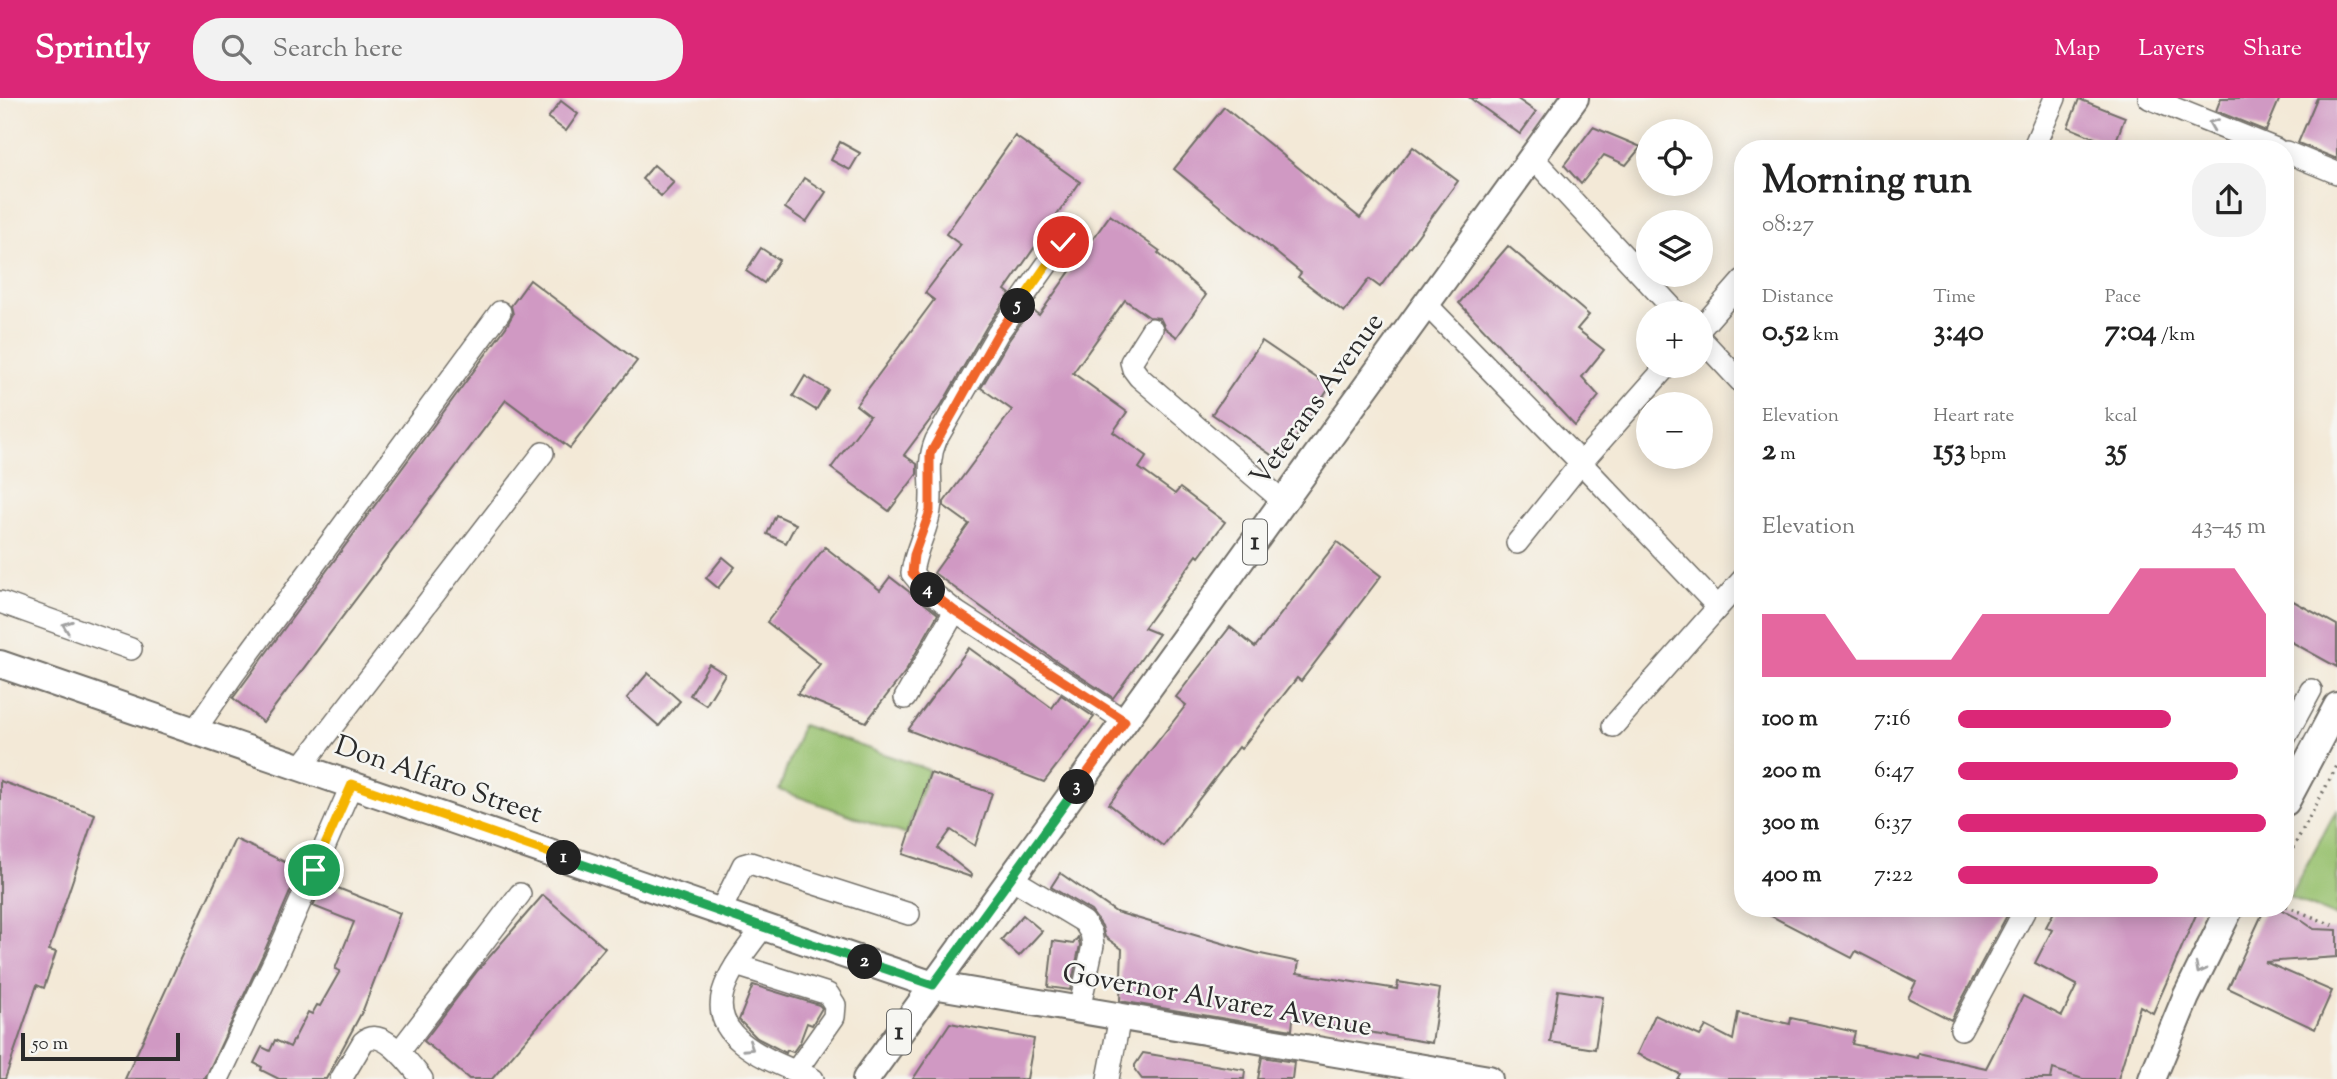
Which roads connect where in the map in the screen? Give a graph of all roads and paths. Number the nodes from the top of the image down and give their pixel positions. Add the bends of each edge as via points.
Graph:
1 (1574, 98) edge
2 (2055, 98) edge
3 (2149, 98) edge
4 (2037, 140) edge
5 (2254, 140) edge
6 (2294, 155) edge
7 (1533, 158) junction
8 (2337, 173) edge
9 (1063, 242) dead end
10 (1734, 290) edge
11 (1666, 301) edge
12 (1426, 304) junction
13 (500, 312) dead end
14 (1713, 314) edge
15 (1152, 329) dead end
16 (1713, 352) edge
17 (1734, 374) edge
18 (1656, 378) edge
19 (543, 453) dead end
20 (1581, 463) junction
21 (1284, 502) junction
22 (1517, 543) dead end
23 (1734, 589) edge
24 (0, 602) edge
25 (1718, 607) junction
26 (955, 611) junction
27 (131, 649) dead end
28 (0, 664) edge
29 (2311, 690) dead end
30 (905, 698) dead end
31 (2299, 711) junction
32 (2331, 717) edge
33 (1125, 721) junction
34 (2294, 721) edge
35 (1613, 726) dead end
36 (195, 730) junction
37 (2337, 766) edge
38 (302, 767) junction
39 (352, 784) junction
40 (2294, 786) edge
41 (2294, 845) edge
42 (1011, 878) junction
43 (520, 894) dead end
44 (2294, 909) edge
45 (720, 912) junction
46 (909, 914) dead end
47 (2021, 917) edge
48 (2226, 917) edge
49 (763, 927) junction
50 (2337, 927) edge
51 (736, 965) junction
52 (933, 985) junction
53 (1079, 1010) junction
54 (1120, 1017) junction
55 (1961, 1028) dead end
56 (408, 1069) edge
57 (804, 1075) edge
58 (1475, 1078) edge
59 (218, 1079) edge
60 (341, 1079) edge
61 (866, 1079) edge
62 (1108, 1079) edge
63 (2152, 1079) edge

1 - 7 main road, Veterans Avenue / 1
2 - 4 street
5 -> 3 street
6 - 8 street
7 - 11 street
7 - 12 main road, Veterans Avenue / 1
9 - 26 street via 998,333 930,454 930,511 912,573
10 - 14 street
12 - 20 street
12 - 21 main road, Veterans Avenue / 1
13 - 36 street
15 - 21 street via 1132,362 1139,377
16 - 17 street
18 - 20 street
19 - 38 street
20 - 22 street
20 - 25 street
21 - 33 main road, Veterans Avenue / 1
23 - 25 street
27 -> 24 street
25 - 35 street
26 - 30 street
26 - 33 street
28 - 36 main road, Don Alfaro Street
29 - 31 street
31 - 32 street
31 - 34 street
32 - 40 main road
33 - 42 main road, Veterans Avenue / 1
36 - 38 main road, Don Alfaro Street
37 - 41 path
38 - 39 main road, Don Alfaro Street
39 - 45 main road, Don Alfaro Street
39 - 59 street
42 - 52 main road, Veterans Avenue / 1
42 - 53 street via 1084,922 1091,933 1093,945
43 - 56 street
44 - 50 path
45 - 46 street via 743,864 750,863
45 - 49 main road, Don Alfaro Street
47 - 55 street
48 -> 63 main road
49 - 51 street
49 - 52 main road, Don Alfaro Street
51 -> 57 street via 720,1006 729,1031 771,1061
51 - 57 street via 828,994 835,1005 834,1017
52 - 53 main road, Governor Alvarez Avenue
52 - 61 main road, Veterans Avenue / 1
53 - 54 main road, Governor Alvarez Avenue
54 - 58 main road, Governor Alvarez Avenue
54 - 62 street
56 - 60 street via 379,1037 368,1037

